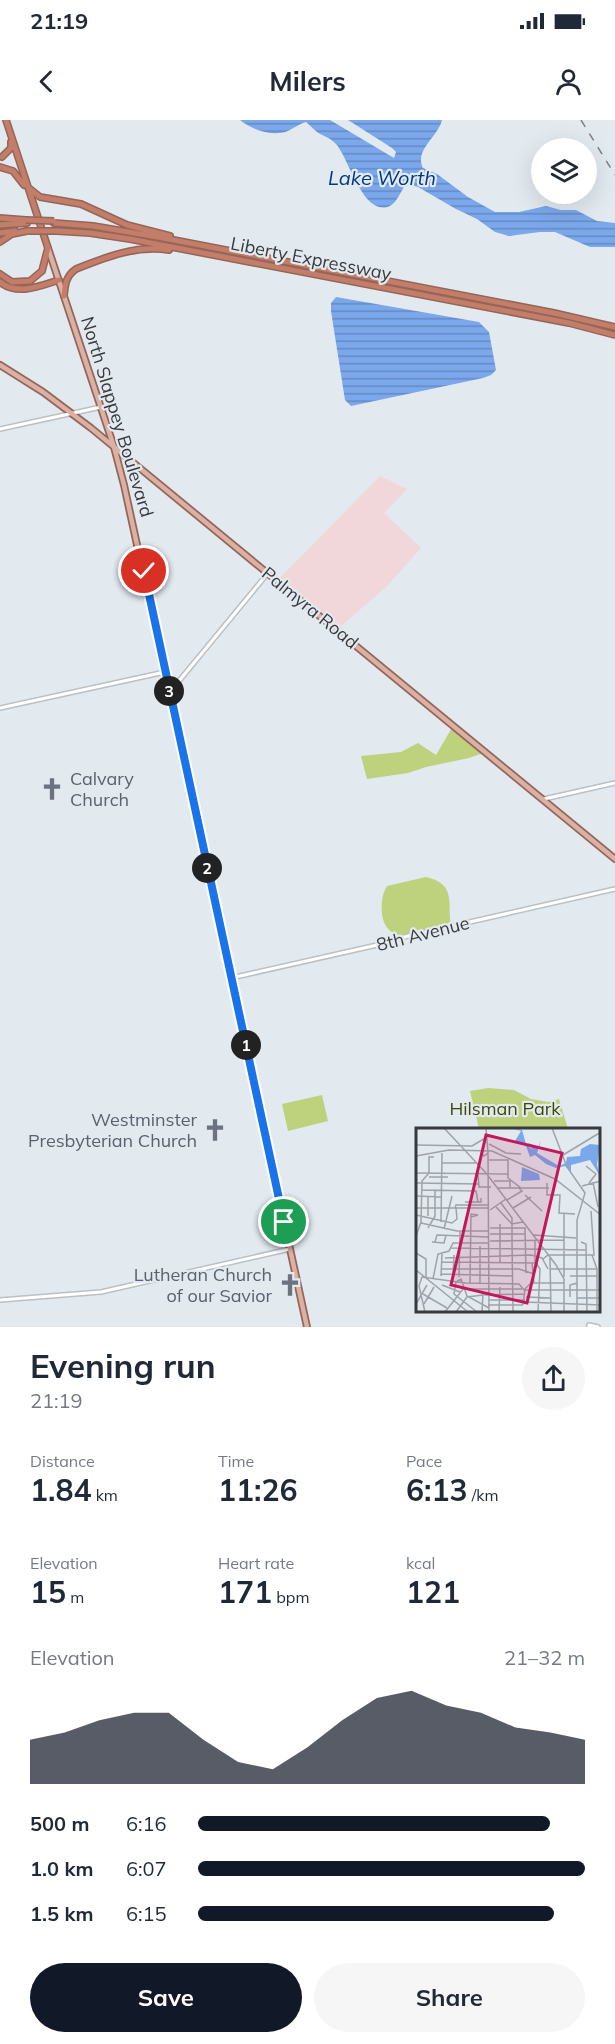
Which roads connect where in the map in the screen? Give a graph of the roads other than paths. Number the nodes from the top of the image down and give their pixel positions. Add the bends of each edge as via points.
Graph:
1 (6, 120) edge
2 (11, 135) junction
3 (16, 153) junction
4 (1, 157) edge
5 (0, 167) edge
6 (28, 187) junction
7 (34, 205) junction
8 (0, 218) edge
9 (26, 221) junction
10 (0, 225) edge
11 (28, 231) junction
12 (0, 233) edge
13 (0, 242) edge
14 (206, 247) junction
15 (48, 248) junction
16 (255, 263) junction
17 (0, 274) edge
18 (59, 280) junction
19 (0, 282) edge
20 (44, 284) junction
21 (64, 295) junction
22 (615, 326) edge
23 (615, 335) edge
24 (0, 365) edge
25 (101, 407) junction
26 (72, 413) junction
27 (0, 429) edge
28 (114, 447) junction
29 (132, 462) junction
30 (119, 468) junction
31 (268, 573) junction
32 (165, 672) junction
33 (168, 687) junction
34 (0, 708) edge
35 (615, 783) edge
36 (544, 800) junction
37 (615, 859) edge
38 (615, 889) edge
39 (231, 978) junction
40 (290, 1249) junction
41 (0, 1300) edge
42 (589, 1326) edge
43 (307, 1327) edge
44 (598, 1327) edge

1 - 2 highway, North Slappey Boulevard
2 - 3 highway, North Slappey Boulevard
2 - 4 highway via 11,148
3 - 4 highway
3 - 6 highway, North Slappey Boulevard
5 - 7 highway via 18,175
6 - 7 highway, North Slappey Boulevard
6 - 14 highway via 40,197 81,204 127,225
7 - 15 highway, North Slappey Boulevard
8 - 9 highway
9 - 10 highway, Liberty Expressway
9 - 14 highway, Liberty Expressway, bridge via 86,225
11 - 12 highway, Liberty Expressway
11 - 13 highway via 12,234
11 - 16 highway, Liberty Expressway, bridge via 104,235
14 - 22 highway, Liberty Expressway
15 - 17 highway via 44,266 34,279 12,282
15 - 18 main road, North Slappey Boulevard
16 - 21 highway via 143,248 76,269 66,280
16 - 23 highway, Liberty Expressway
18 - 20 highway
18 - 21 main road, North Slappey Boulevard
19 - 20 highway via 18,290
20 - 21 highway via 57,285
21 - 25 main road, North Slappey Boulevard
24 - 26 main road, Palmyra Road
25 - 26 street
25 - 28 main road, North Slappey Boulevard
26 - 27 street
26 - 28 main road, Palmyra Road
28 - 29 main road, Palmyra Road
28 - 30 main road, North Slappey Boulevard
29 - 30 main road via 126,461
29 - 31 main road, Palmyra Road
30 - 32 main road, North Slappey Boulevard
31 - 33 street via 177,684
31 - 36 main road, Palmyra Road
32 - 33 main road, North Slappey Boulevard
32 - 34 street
33 - 39 main road, North Slappey Boulevard
35 - 36 street
36 - 37 main road, Palmyra Road
38 - 39 street, 8th Avenue
39 - 40 main road, North Slappey Boulevard
40 - 41 street via 101,1292
40 - 43 main road, North Slappey Boulevard
42 - 44 street

